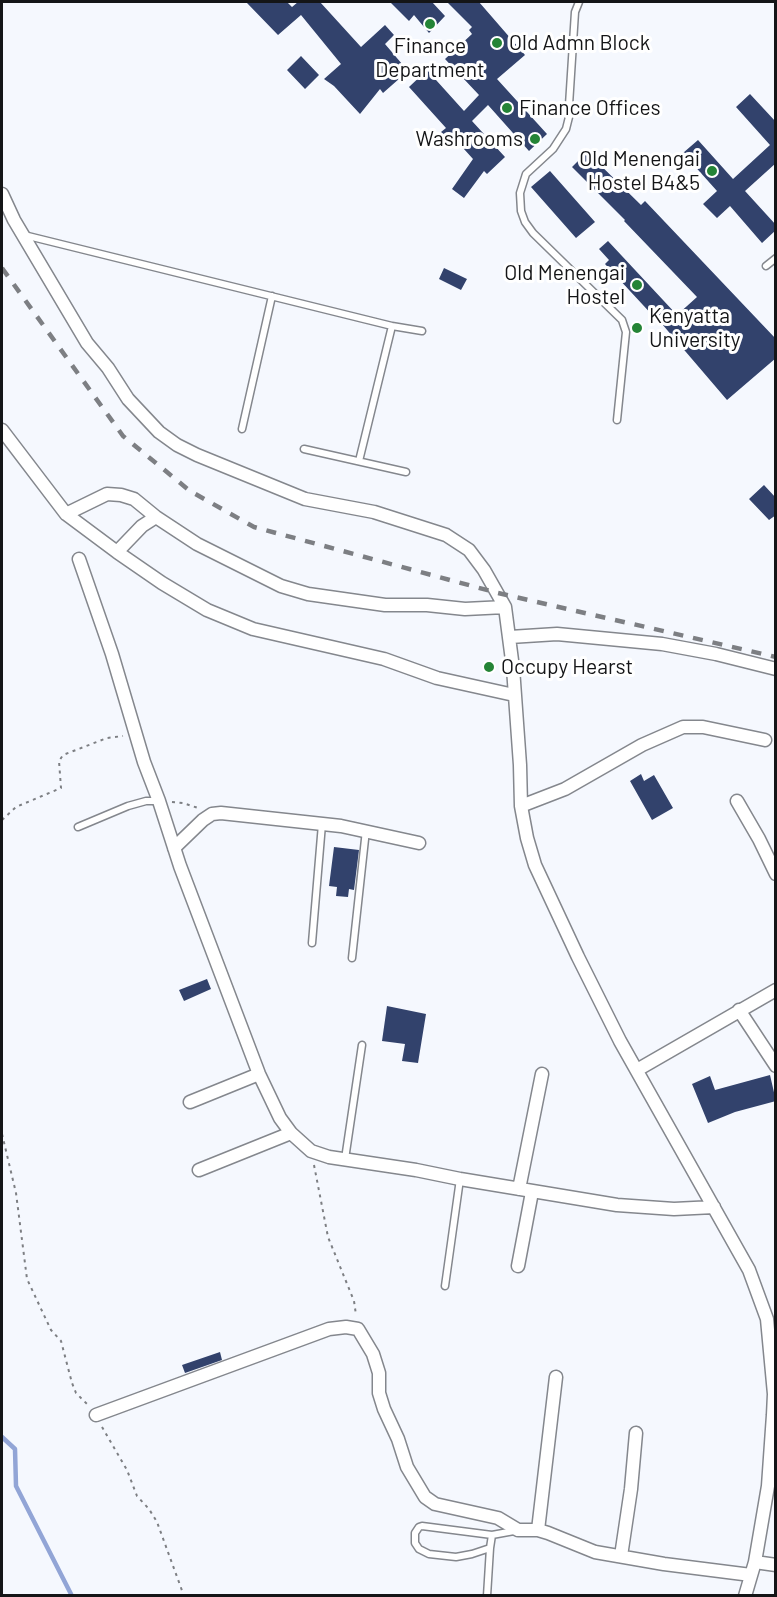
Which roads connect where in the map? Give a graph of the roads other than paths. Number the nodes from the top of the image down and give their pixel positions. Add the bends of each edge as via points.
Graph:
1 (579, 2) edge
2 (2, 194) edge
3 (24, 235) junction
4 (776, 258) edge
5 (766, 266) dead end
6 (272, 296) junction
7 (392, 326) junction
8 (422, 331) dead end
9 (617, 420) dead end
10 (243, 429) dead end
11 (2, 430) edge
12 (304, 449) dead end
13 (359, 461) junction
14 (405, 472) dead end
15 (66, 514) junction
16 (156, 517) junction
17 (117, 552) junction
18 (79, 559) dead end
19 (505, 607) junction
20 (510, 637) junction
21 (776, 669) edge
22 (514, 695) junction
23 (765, 740) dead end
24 (159, 801) junction
25 (737, 801) dead end
26 (521, 806) junction
27 (322, 824) junction
28 (78, 827) dead end
29 (366, 830) junction
30 (419, 843) dead end
31 (174, 849) junction
32 (776, 874) edge
33 (312, 943) dead end
34 (352, 958) dead end
35 (776, 990) edge
36 (739, 1010) junction
37 (362, 1045) dead end
38 (776, 1066) edge
39 (637, 1070) junction
40 (259, 1074) junction
41 (542, 1074) dead end
42 (190, 1102) dead end
43 (291, 1133) junction
44 (345, 1160) junction
45 (199, 1170) dead end
46 (460, 1179) junction
47 (526, 1190) junction
48 (714, 1207) junction
49 (518, 1266) dead end
50 (445, 1286) dead end
51 (556, 1377) dead end
52 (96, 1415) road end
53 (636, 1433) dead end
54 (518, 1530) junction
55 (538, 1530) junction
56 (492, 1535) junction
57 (490, 1548) junction
58 (621, 1556) junction
59 (755, 1562) junction
60 (776, 1565) edge
61 (751, 1575) junction
62 (487, 1596) edge
63 (745, 1596) edge

1 - 9 lane via 566,129 553,149 526,174 520,193 521,211 533,233 622,320 626,332
2 - 3 street
3 - 6 lane
3 - 19 street via 87,343 128,399 159,432 197,455 305,499 374,512 446,535 469,550
4 - 5 lane
6 - 7 lane
6 - 10 lane
7 - 8 lane
7 - 13 lane
11 - 15 street
12 - 13 lane
13 - 14 lane
15 - 16 street via 107,494 134,499
15 - 17 street
16 - 17 street
16 - 19 street via 224,558 281,586 308,594 385,605
17 - 22 street via 223,618 261,631 384,658 437,678
18 - 24 street
19 - 20 street
20 - 21 street via 557,634 662,644
20 - 22 street
22 - 26 street
23 - 26 street via 703,727 683,727 642,745 565,789
24 - 28 lane via 128,806
24 - 31 street
25 - 32 street
26 - 39 street via 535,865
27 - 29 street
27 - 31 street via 212,814
27 - 33 lane
29 - 30 street
29 - 34 lane
31 - 40 street
35 - 36 street
36 - 38 street
36 - 39 street
37 - 44 lane
39 - 48 street
40 - 42 street
40 - 43 street
41 - 47 street
43 - 44 street via 311,1151
43 - 45 street
44 - 46 street
46 - 47 street
46 - 50 lane
47 - 48 street via 644,1208
47 - 49 street
48 - 59 street via 749,1270 767,1319 774,1415 768,1486
51 - 55 street
52 - 54 street via 329,1329 358,1329 373,1354 379,1373 379,1393 407,1467 425,1497 446,1508 498,1518
53 - 58 street
54 - 55 street
54 - 56 lane
55 - 58 street via 595,1552
56 - 57 lane
56 - 57 lane via 422,1526 415,1533 415,1543 429,1554 456,1557
57 - 62 lane
58 - 61 street
59 - 60 street
59 - 61 street
61 - 63 street

